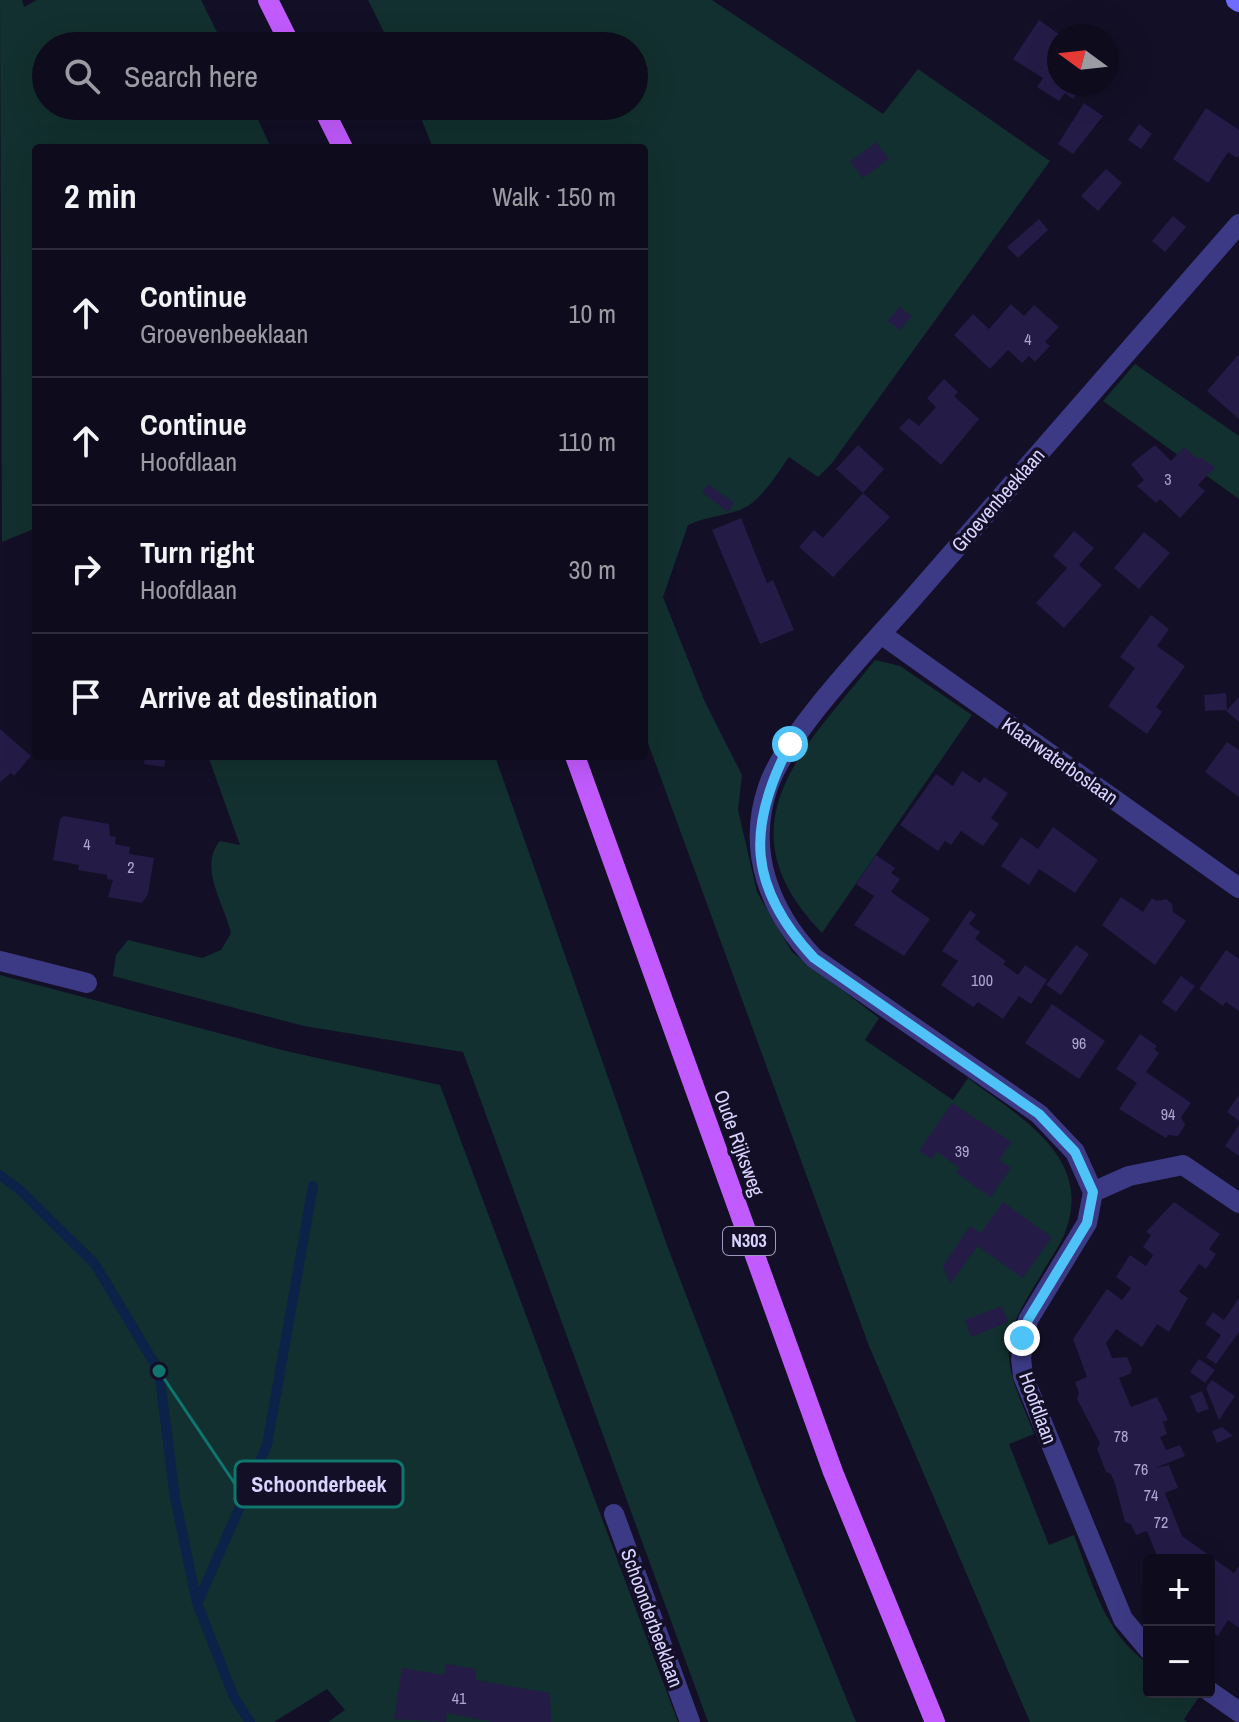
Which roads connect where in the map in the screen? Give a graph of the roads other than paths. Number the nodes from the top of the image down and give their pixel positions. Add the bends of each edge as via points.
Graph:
1 (268, 0) edge
2 (284, 32) edge
3 (329, 120) edge
4 (341, 144) edge
5 (1239, 224) edge
6 (881, 634) junction
7 (576, 760) edge
8 (1239, 888) edge
9 (0, 961) edge
10 (87, 983) dead end
11 (1093, 1192) junction
12 (1239, 1203) edge
13 (614, 1514) dead end
14 (1143, 1643) edge
15 (1215, 1695) edge
16 (1239, 1712) edge
17 (690, 1722) edge
18 (935, 1722) edge

1 - 2 main road
3 - 4 main road
5 - 6 street, Groevenbeeklaan
6 - 8 street, Klaarwaterboslaan
6 - 11 street, Groevenbeeklaan via 790,744 768,785 760,821 761,859 773,902 814,958 1039,1114 1075,1152
7 - 18 main road, Oude Rijksweg / N303 via 833,1472
9 - 10 street
11 - 12 street via 1129,1176 1183,1165
11 - 14 street, Hoofdlaan via 1087,1223 1028,1320 1021,1358 1023,1376 1123,1619
13 - 17 street, Schoonderbeeklaan
15 - 16 street

